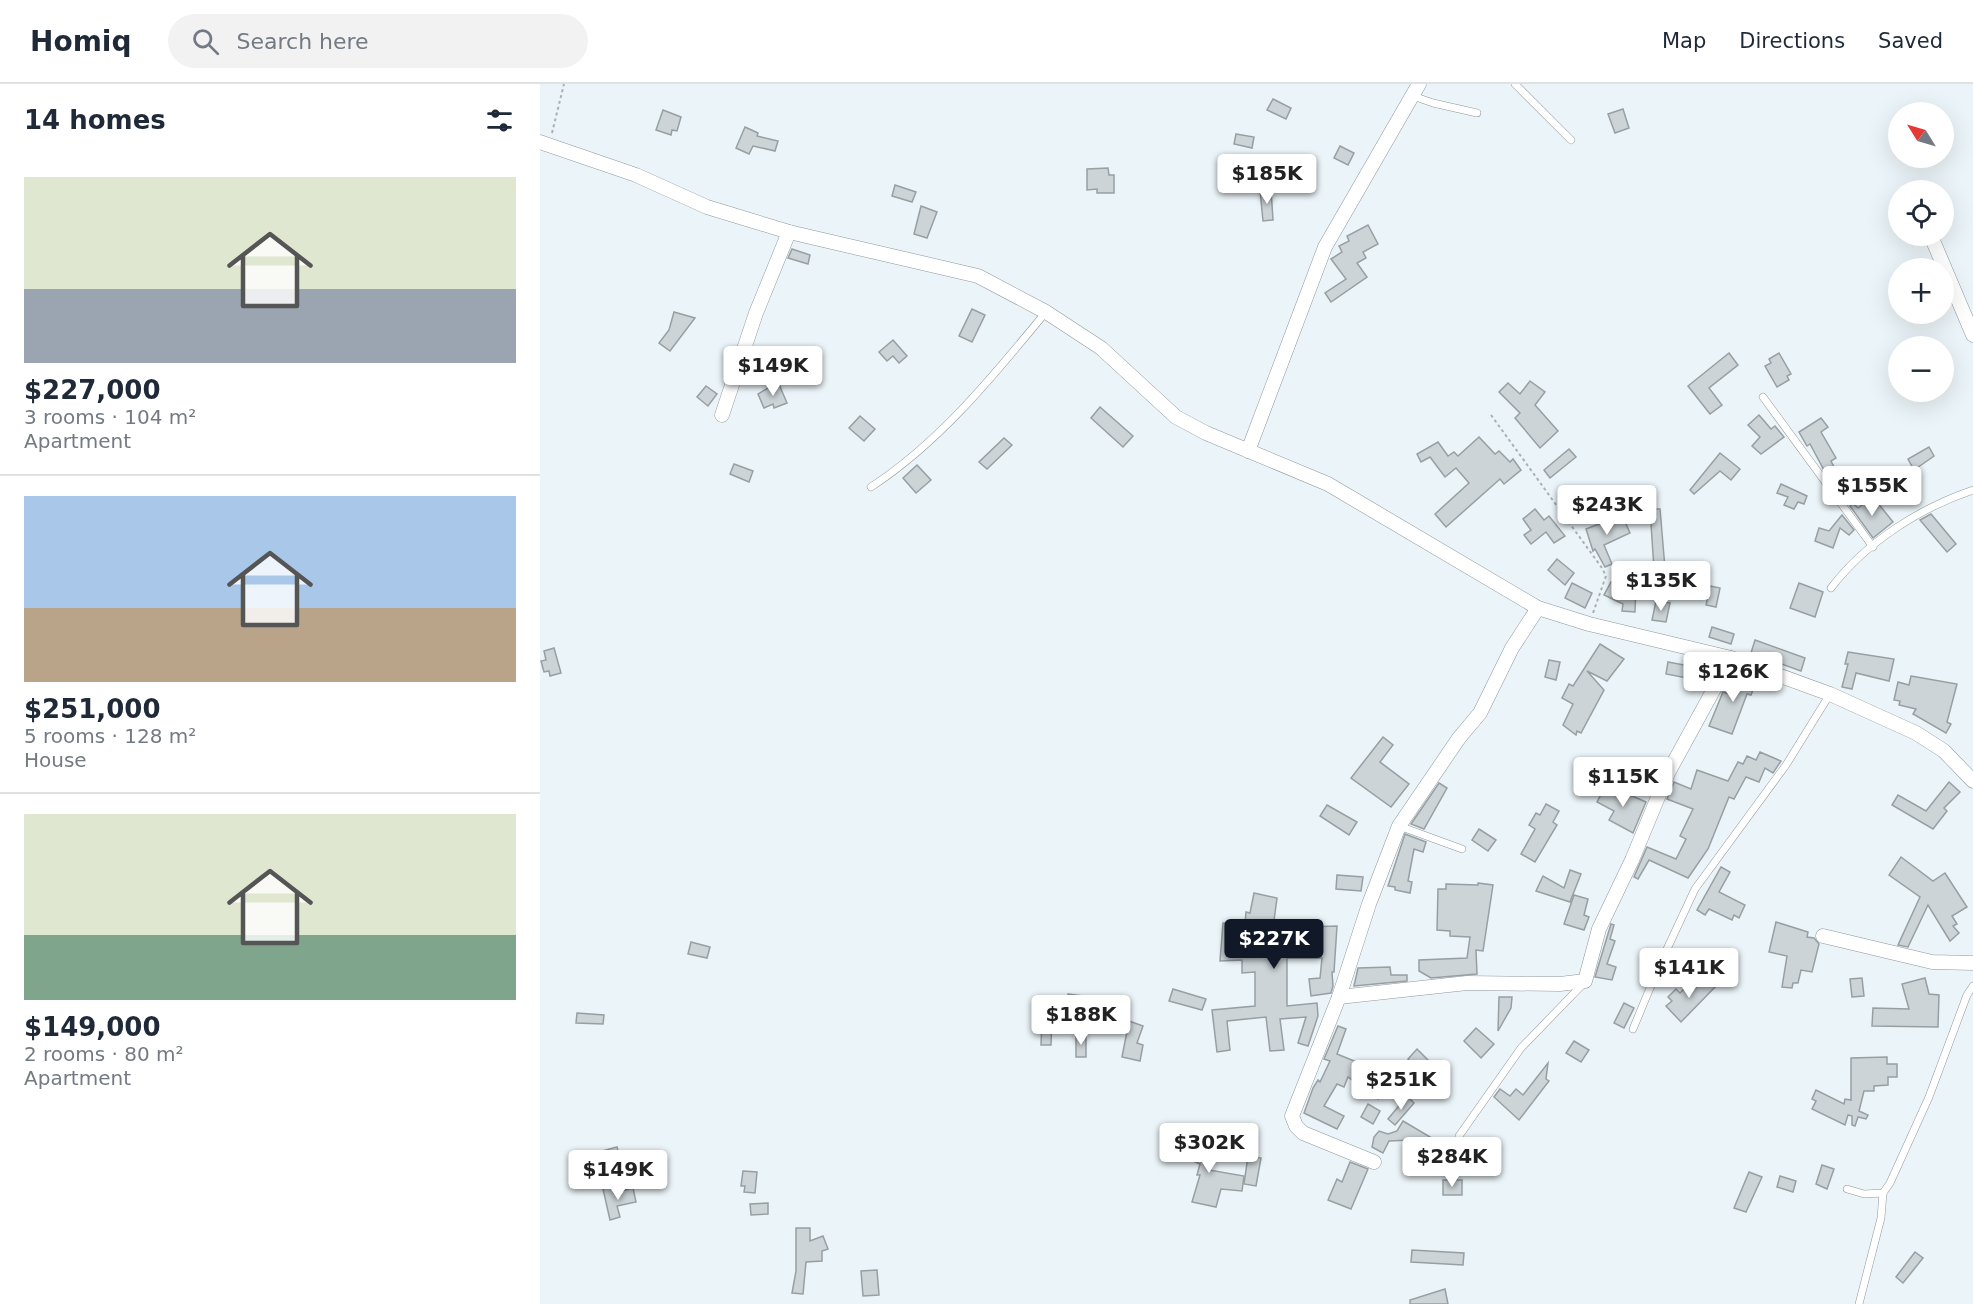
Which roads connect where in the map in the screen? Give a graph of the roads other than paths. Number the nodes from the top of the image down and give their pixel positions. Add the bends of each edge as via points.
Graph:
1 (1515, 84) edge
2 (1416, 90) edge
3 (1477, 113) dead end
4 (1571, 140) dead end
5 (545, 143) edge
6 (789, 231) junction
7 (1935, 246) edge
8 (1046, 312) junction
9 (1973, 335) edge
10 (1763, 397) dead end
11 (722, 415) dead end
12 (1248, 451) junction
13 (871, 487) dead end
14 (1973, 490) edge
15 (1873, 547) junction
16 (1831, 588) dead end
17 (1538, 608) junction
18 (1731, 658) junction
19 (1830, 694) junction
20 (1973, 781) edge
21 (1399, 826) junction
22 (1461, 849) dead end
23 (1823, 936) dead end
24 (1973, 963) edge
25 (1585, 981) junction
26 (1973, 986) edge
27 (1340, 997) junction
28 (1633, 1029) dead end
29 (1459, 1136) dead end
30 (1374, 1162) dead end
31 (1847, 1189) dead end
32 (1883, 1193) junction
33 (1859, 1304) edge

1 - 4 lane
2 - 3 lane via 1433,104
2 - 12 street via 1325,247
5 - 6 street via 636,175 707,207
6 - 8 street via 978,276
6 - 11 street
7 - 9 street
8 - 12 street via 1101,348 1176,417
8 - 13 lane via 946,425 898,470
10 - 15 lane
12 - 17 street via 1328,484
14 - 15 lane via 1928,508
15 - 16 lane
17 - 18 street
17 - 21 street via 1512,648 1480,713
18 - 19 street
18 - 25 street via 1668,773 1599,929
19 - 20 street via 1916,733 1944,751
19 - 28 lane via 1786,765 1695,889
21 - 22 lane
21 - 27 street
23 - 24 street via 1932,962
25 - 27 street via 1467,983
25 - 29 lane via 1521,1048
26 - 32 lane via 1929,1097
27 - 30 street via 1292,1116 1303,1133
31 - 32 lane via 1864,1194
32 - 33 lane via 1881,1218

